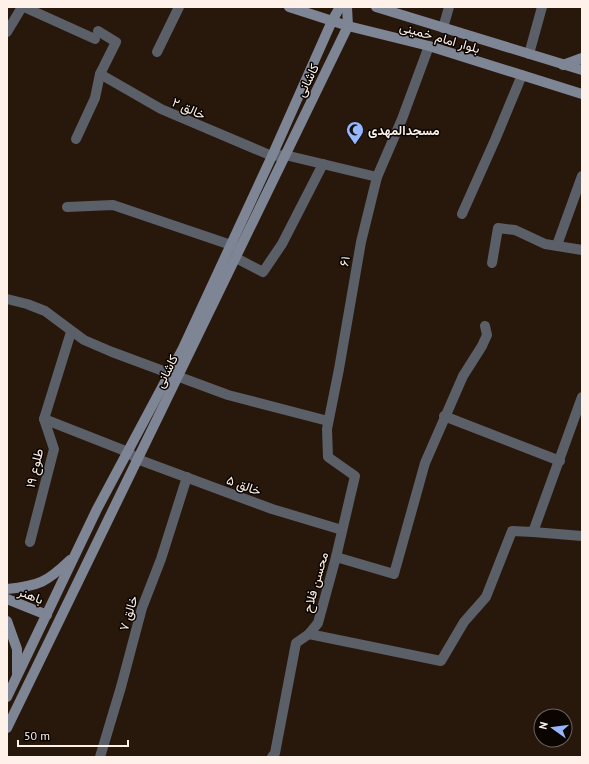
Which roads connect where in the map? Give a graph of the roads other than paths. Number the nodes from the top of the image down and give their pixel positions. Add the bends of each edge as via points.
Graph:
1 (23, 7) edge
2 (179, 7) edge
3 (289, 7) edge
4 (340, 7) edge
5 (347, 7) edge
6 (376, 7) edge
7 (449, 7) edge
8 (542, 7) edge
9 (332, 20) junction
10 (348, 26) junction
11 (443, 28) junction
12 (7, 32) edge
13 (429, 46) junction
14 (157, 52) dead end
15 (529, 54) junction
16 (582, 58) edge
17 (563, 65) junction
18 (582, 70) edge
19 (100, 74) junction
20 (522, 75) junction
21 (582, 94) edge
22 (76, 139) dead end
23 (285, 155) junction
24 (272, 156) junction
25 (323, 164) junction
26 (582, 176) edge
27 (377, 177) junction
28 (67, 207) dead end
29 (462, 214) dead end
30 (231, 245) junction
31 (557, 245) junction
32 (582, 250) edge
33 (238, 255) junction
34 (492, 263) dead end
35 (7, 299) edge
36 (485, 326) dead end
37 (71, 332) junction
38 (174, 375) junction
39 (582, 397) edge
40 (444, 416) junction
41 (44, 419) junction
42 (328, 421) junction
43 (128, 452) junction
44 (137, 459) junction
45 (560, 461) junction
46 (355, 476) joint
47 (187, 478) junction
48 (342, 530) junction
49 (533, 532) junction
50 (582, 536) edge
51 (30, 542) dead end
52 (95, 545) junction
53 (76, 554) junction
54 (336, 557) junction
55 (7, 589) edge
56 (7, 600) edge
57 (47, 615) junction
58 (7, 621) edge
59 (309, 634) junction
60 (17, 676) junction
61 (7, 698) edge
62 (18, 704) junction
63 (7, 728) edge
64 (100, 757) edge
65 (272, 757) edge

1 - 12 street
1 - 19 street via 116,42
2 - 14 street
3 - 9 street, بلوار امام خمینی
4 - 9 street, کاشانی
5 - 10 street
6 - 11 street, بلوار امام خمینی
7 - 11 street
8 - 15 street
9 - 10 street, بلوار امام خمینی
9 - 24 street, کاشانی
10 - 13 street, بلوار امام خمینی
10 - 23 street, کاشانی
11 - 15 street, بلوار امام خمینی
13 - 20 street, بلوار امام خمینی
13 - 27 street, ۶۱
15 - 17 street, بلوار امام خمینی
16 - 17 street
17 - 18 street, بلوار امام خمینی
19 - 22 street via 95,98
19 - 24 street, خالق ۲ via 161,110
20 - 21 street, بلوار امام خمینی
20 - 29 street
23 - 24 street
23 - 25 street
23 - 33 street, کاشانی
24 - 30 street, کاشانی
25 - 27 street
25 - 33 street via 282,244 263,272
26 - 31 street
27 - 42 street, ۶۱ via 361,242
28 - 30 street via 113,205
30 - 33 street
30 - 38 street, کاشانی
31 - 32 street
31 - 34 street via 544,244 515,230 498,228
33 - 38 street, کاشانی
35 - 37 street via 45,312 60,321
36 - 40 street via 487,334 482,346
37 - 38 street via 98,346
37 - 41 street
38 - 42 street via 228,395
38 - 43 street, کاشانی
38 - 44 street, کاشانی
39 - 45 street
40 - 45 street
40 - 54 street via 425,463 394,574
41 - 43 street, خالق ۵
41 - 51 street, طلوع ۱۹ via 54,449
42 - 46 street, ۶۱ via 328,457
43 - 44 street, خالق ۵
43 - 53 street, کاشانی
44 - 47 street, خالق ۵
44 - 52 street, کاشانی
45 - 49 street
46 - 48 street, محسن فلاح
47 - 48 street, خالق ۵ via 272,509
47 - 64 street, خالق ۷ via 142,608
48 - 54 street, محسن فلاح
49 - 50 street
49 - 59 street via 512,531 486,597 464,622 440,661
52 - 53 street
52 - 62 street, کاشانی
53 - 55 street via 53,577 33,586
53 - 57 street, کاشانی
54 - 59 street, محسن فلاح via 318,623
56 - 57 street, باهنر
57 - 60 street, کاشانی
58 - 60 street via 17,648
59 - 65 street, محسن فلاح via 296,643
60 - 61 street, کاشانی
60 - 62 street
62 - 63 street, کاشانی

